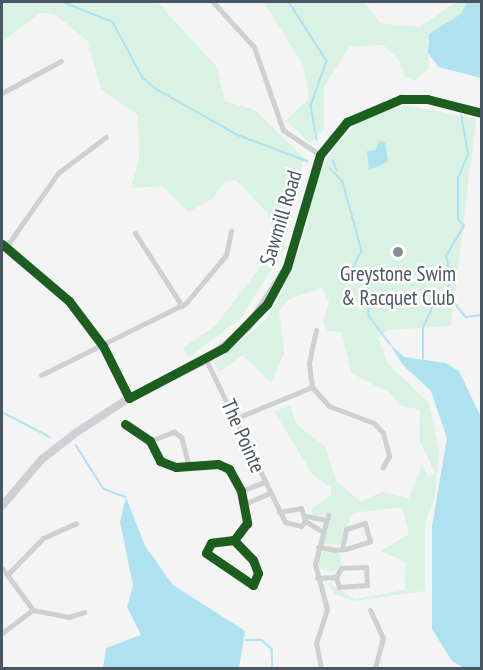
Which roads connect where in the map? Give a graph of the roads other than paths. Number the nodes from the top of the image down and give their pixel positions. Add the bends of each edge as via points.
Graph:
1 (213, 2) edge
2 (61, 61) dead end
3 (2, 93) edge
4 (482, 113) edge
5 (106, 137) dead end
6 (321, 155) junction
7 (231, 231) dead end
8 (135, 233) dead end
9 (4, 246) edge
10 (182, 306) junction
11 (316, 330) dead end
12 (103, 346) junction
13 (206, 360) junction
14 (41, 375) dead end
15 (312, 387) junction
16 (129, 398) junction
17 (239, 417) junction
18 (125, 424) dead end
19 (150, 441) junction
20 (189, 466) junction
21 (383, 467) dead end
22 (264, 482) junction
23 (241, 491) junction
24 (270, 493) junction
25 (244, 504) junction
26 (2, 506) edge
27 (279, 512) junction
28 (306, 518) junction
29 (76, 524) dead end
30 (323, 532) junction
31 (234, 540) junction
32 (318, 547) junction
33 (342, 549) junction
34 (2, 568) edge
35 (8, 574) junction
36 (336, 577) junction
37 (317, 578) junction
38 (33, 610) junction
39 (370, 610) dead end
40 (381, 611) dead end
41 (84, 612) dead end
42 (374, 616) junction
43 (2, 633) edge
44 (321, 669) edge
45 (375, 669) edge

1 - 6 street via 254,47 283,130
2 - 3 street
4 - 6 street, Sawmill Road via 427,99 390,101 347,122
5 - 9 street via 58,173
6 - 13 street, Sawmill Road via 287,267 267,304
7 - 10 street via 232,244 215,273
8 - 10 street
9 - 12 street via 69,301
10 - 12 street
11 - 15 street via 309,363
12 - 14 street
12 - 16 street
13 - 16 street, Sawmill Road
13 - 17 street, The Pointe
15 - 17 street
15 - 21 street via 329,406 374,423 383,433 389,456
16 - 26 street, Sawmill Road via 42,459
17 - 22 street, The Pointe
18 - 19 street
19 - 20 street via 160,460
19 - 20 street via 174,432 181,436
20 - 23 street via 218,464 229,470
22 - 23 street
22 - 24 street, The Pointe
23 - 25 street
24 - 25 street
24 - 27 street, The Pointe
25 - 31 street via 247,523
27 - 28 street via 292,506
27 - 28 street via 293,526
28 - 30 street
28 - 30 street via 327,517
29 - 35 street via 43,538
30 - 32 street
31 - 31 street via 253,560 258,573 253,585 206,553 210,543
32 - 33 street
32 - 37 street
33 - 33 street via 370,541 365,523 346,529
34 - 35 street
35 - 38 street
36 - 36 street via 339,587 367,585 366,567 341,568
36 - 37 street
37 - 44 street via 327,609 315,651
38 - 41 street via 68,617
38 - 43 street
39 - 42 street
40 - 42 street
42 - 45 street via 384,650

